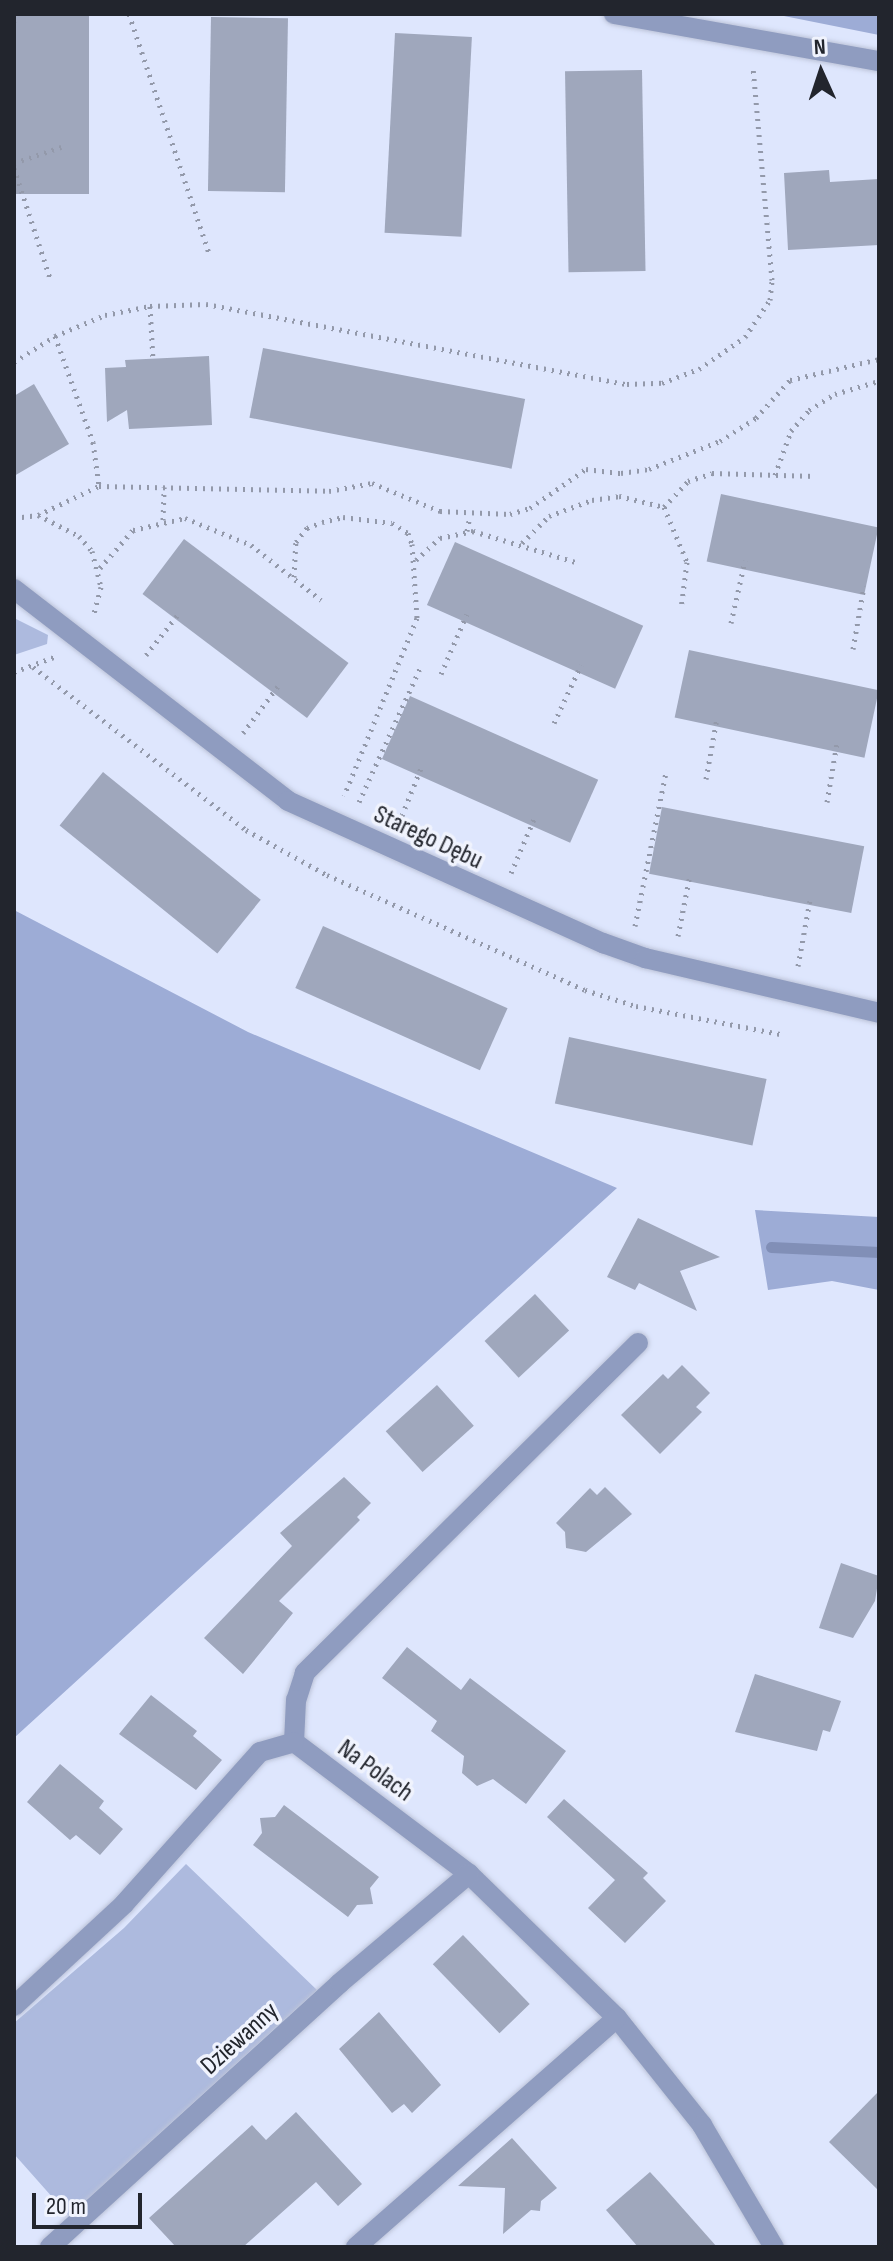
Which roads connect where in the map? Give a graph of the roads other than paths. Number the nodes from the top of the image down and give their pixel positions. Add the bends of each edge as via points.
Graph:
1 (614, 14) edge
2 (879, 61) edge
3 (14, 589) edge
4 (879, 1013) edge
5 (638, 1343) dead end
6 (294, 1742) junction
7 (469, 1874) junction
8 (14, 2006) edge
9 (617, 2018) junction
10 (50, 2247) edge
11 (356, 2247) edge
12 (774, 2247) edge

1 - 2 street
3 - 4 street, Starego Dębu via 288,801 603,943 645,958
5 - 6 street via 305,1673 296,1700
6 - 7 street, Na Polach
6 - 8 street via 260,1752 124,1904
7 - 9 street, Na Polach
7 - 10 street, Dziewanny via 340,1983
9 - 11 street
9 - 12 street, Na Polach via 702,2125

